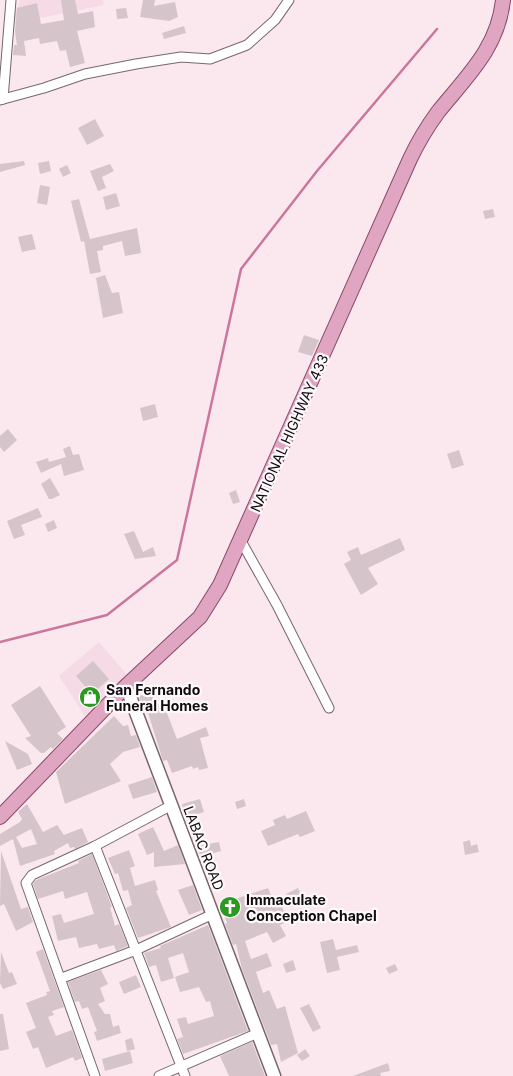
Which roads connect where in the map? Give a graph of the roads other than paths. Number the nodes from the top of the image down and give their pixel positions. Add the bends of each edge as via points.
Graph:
1 (11, 0) edge
2 (288, 0) edge
3 (504, 0) edge
4 (1, 100) edge
5 (241, 541) junction
6 (126, 686) junction
7 (329, 708) dead end
8 (172, 805) junction
9 (0, 817) edge
10 (95, 846) junction
11 (213, 914) junction
12 (136, 950) junction
13 (62, 978) junction
14 (258, 1033) junction
15 (183, 1071) edge
16 (95, 1076) edge
17 (159, 1076) edge
18 (274, 1076) edge

1 - 4 street
2 - 4 street via 275,20 247,45 210,59 181,57 85,74
3 - 5 main road, NATIONAL HIGHWAY 433 via 499,25 486,54 422,135 410,159
5 - 6 main road, NATIONAL HIGHWAY 433 via 200,617
5 - 7 street
6 - 8 street, LABAC ROAD
6 - 9 main road, NATIONAL HIGHWAY 433
8 - 10 street
8 - 11 street, LABAC ROAD
10 - 12 street
10 - 13 street via 32,875 26,883
11 - 12 street
11 - 14 street, LABAC ROAD
12 - 13 street
12 - 15 street
13 - 16 street
14 - 15 street
14 - 18 street, LABAC ROAD
15 - 17 street

